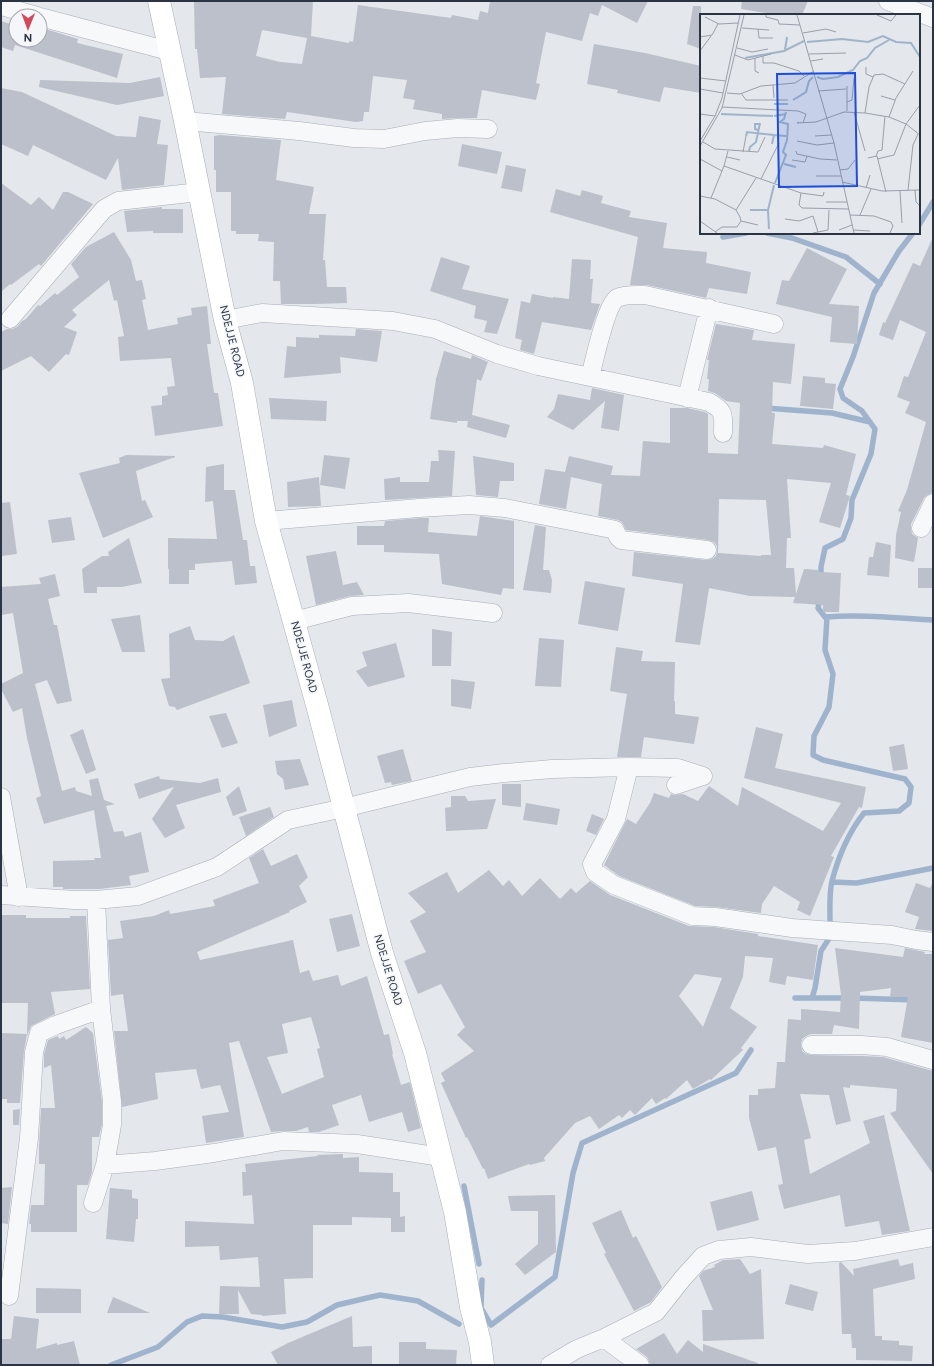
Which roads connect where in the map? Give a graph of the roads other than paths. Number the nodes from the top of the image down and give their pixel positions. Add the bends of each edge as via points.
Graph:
1 (159, 1) edge
2 (888, 1) edge
3 (933, 18) edge
4 (48, 19) edge
5 (169, 51) junction
6 (185, 121) junction
7 (488, 130) dead end
8 (199, 192) junction
9 (709, 308) junction
10 (10, 319) dead end
11 (225, 320) junction
12 (774, 324) dead end
13 (590, 377) junction
14 (687, 398) junction
15 (722, 433) dead end
16 (933, 503) edge
17 (266, 521) junction
18 (921, 528) dead end
19 (708, 550) dead end
20 (493, 613) dead end
21 (294, 620) junction
22 (629, 767) junction
23 (676, 785) dead end
24 (1, 797) edge
25 (344, 808) junction
26 (1, 895) edge
27 (19, 897) junction
28 (96, 900) junction
29 (933, 942) edge
30 (101, 1009) junction
31 (811, 1045) dead end
32 (933, 1060) edge
33 (441, 1156) junction
34 (105, 1165) junction
35 (92, 1203) dead end
36 (933, 1237) edge
37 (9, 1296) dead end
38 (604, 1338) junction
39 (484, 1365) edge
40 (550, 1365) edge
41 (640, 1365) edge

1 - 5 street, NDEJJE ROAD
2 - 3 street
4 - 5 street
5 - 6 street, NDEJJE ROAD
6 - 7 street via 384,139 458,128
6 - 8 street, NDEJJE ROAD
8 - 10 street via 118,201 104,209
8 - 11 street, NDEJJE ROAD
9 - 12 street
9 - 13 street via 645,295 617,298 608,310
9 - 14 street
11 - 13 street via 262,313 393,321 435,328 497,354
11 - 17 street, NDEJJE ROAD via 242,383
13 - 14 street
14 - 15 street via 709,402 720,408 723,415
16 - 18 street
17 - 19 street via 469,505 506,508 612,529 621,540
17 - 21 street, NDEJJE ROAD
20 - 21 street via 408,603 352,606
21 - 25 street, NDEJJE ROAD
22 - 23 street via 678,768 703,776
22 - 25 street via 544,770 470,777
22 - 29 street via 616,819 592,864 595,872 614,885 693,916 715,916 792,928 892,935
24 - 27 street
25 - 28 street via 288,820 217,867 195,876 138,896
25 - 33 street, NDEJJE ROAD via 382,953 415,1053
26 - 27 street
27 - 28 street
28 - 30 street
30 - 34 street via 112,1101 112,1125
30 - 37 street via 39,1033 34,1052 29,1138
31 - 32 street via 887,1048
33 - 34 street via 357,1144 282,1141 155,1161
33 - 39 street, NDEJJE ROAD via 455,1212
34 - 35 street
36 - 38 street via 855,1251 808,1254 751,1247 719,1250 703,1256 656,1312
38 - 40 street
38 - 41 street

